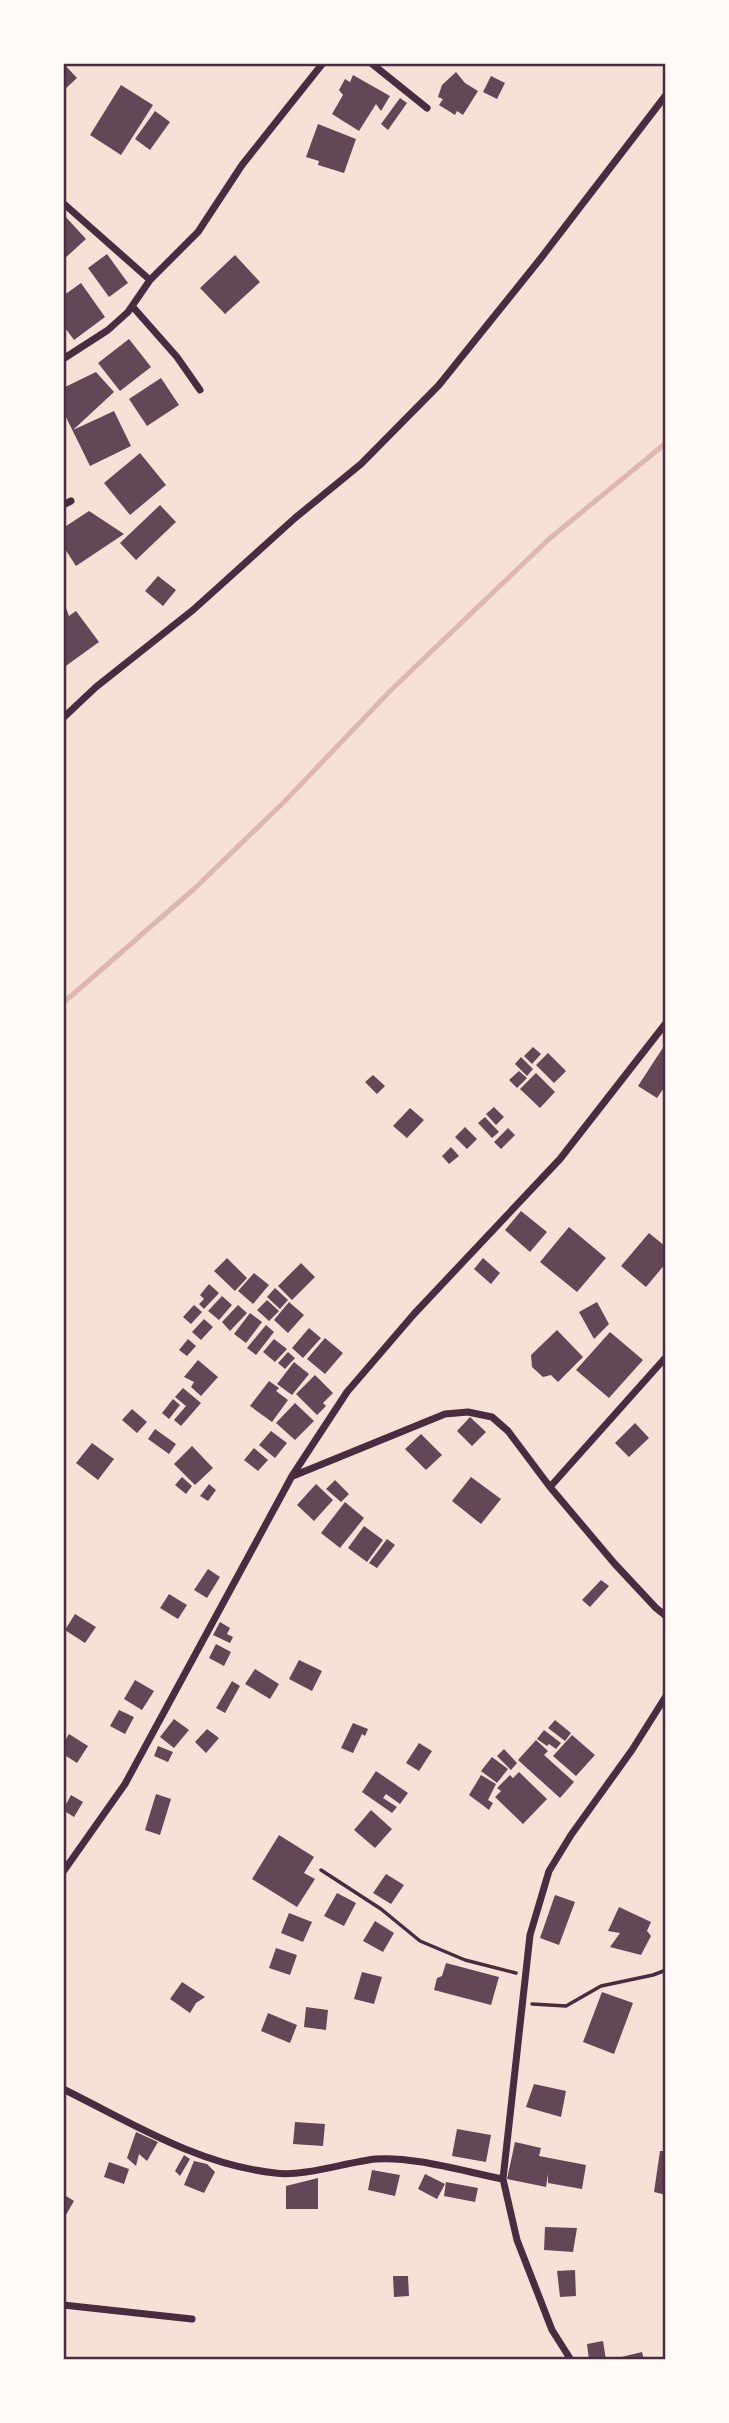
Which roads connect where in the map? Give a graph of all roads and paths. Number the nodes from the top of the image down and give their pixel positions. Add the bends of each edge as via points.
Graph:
1 (323, 63) edge
2 (372, 63) edge
3 (666, 95) edge
4 (427, 108) dead end
5 (63, 203) edge
6 (150, 279) junction
7 (132, 306) junction
8 (63, 359) edge
9 (200, 390) dead end
10 (71, 501) dead end
11 (63, 505) edge
12 (63, 719) edge
13 (666, 1023) edge
14 (666, 1357) edge
15 (292, 1476) junction
16 (550, 1488) junction
17 (666, 1616) edge
18 (666, 1696) edge
19 (321, 1870) dead end
20 (63, 1872) edge
21 (666, 1969) edge
22 (525, 1975) junction
23 (522, 2003) junction
24 (63, 2089) edge
25 (503, 2179) junction
26 (63, 2305) edge
27 (192, 2319) dead end
28 (571, 2360) edge

1 - 6 street via 242,165 198,232
2 - 4 street
3 - 12 street via 439,385 361,464
5 - 6 street
6 - 7 street
7 - 8 street via 108,330
7 - 9 street
10 - 11 street
13 - 15 street via 561,1158 379,1353 347,1392
14 - 16 street
15 - 16 street via 433,1418 468,1412 492,1418 508,1431
15 - 20 street via 125,1784
16 - 17 street
18 - 22 street via 550,1871 530,1936
19 - 22 path via 382,1909 420,1941 465,1960
21 - 23 path via 601,1986 566,2006
22 - 23 street
23 - 25 street
24 - 25 street via 184,2150 234,2167 279,2174 377,2159 406,2160
25 - 28 street via 517,2240 552,2330
26 - 27 street

